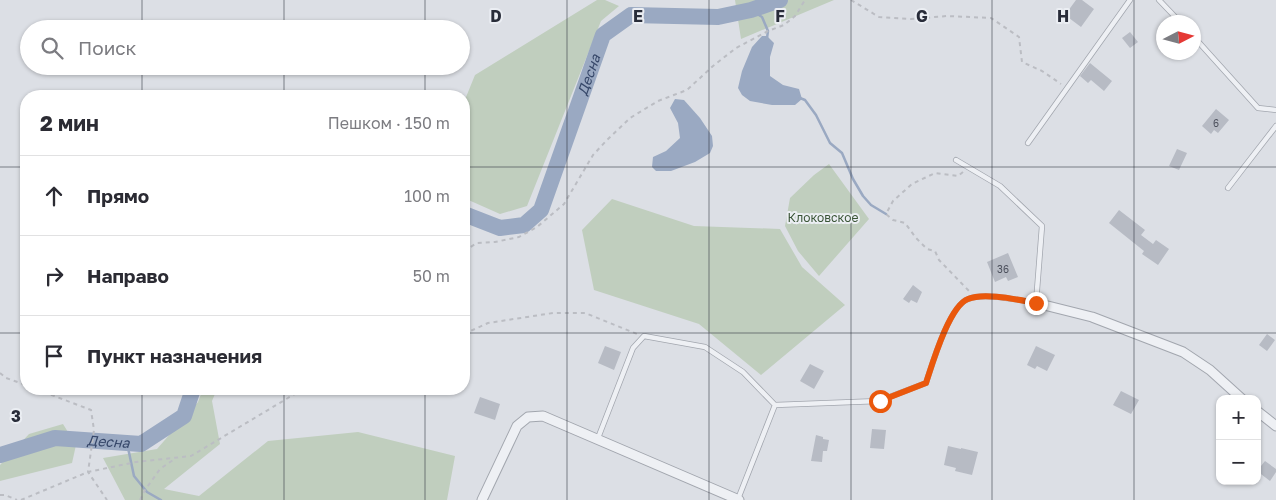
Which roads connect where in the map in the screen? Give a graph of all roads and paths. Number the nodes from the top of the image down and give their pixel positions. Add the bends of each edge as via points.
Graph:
1 (806, 0) edge
2 (851, 0) edge
3 (1130, 0) edge
4 (1159, 0) edge
5 (1173, 15) edge
6 (1201, 45) edge
7 (1067, 89) junction
8 (1276, 110) edge
9 (1276, 126) edge
10 (1028, 144) dead end
11 (956, 160) dead end
12 (969, 168) junction
13 (1228, 188) dead end
14 (470, 247) edge
15 (977, 297) junction
16 (1036, 303) junction
17 (470, 331) edge
18 (644, 336) junction
19 (0, 373) edge
20 (20, 383) edge
21 (52, 395) edge
22 (293, 395) edge
23 (1238, 395) edge
24 (775, 405) junction
25 (1261, 414) edge
26 (1276, 426) edge
27 (598, 438) junction
28 (175, 458) junction
29 (88, 472) junction
30 (0, 495) edge
31 (17, 500) edge
32 (21, 500) edge
33 (107, 500) edge
34 (140, 500) edge
35 (482, 500) edge
36 (738, 500) edge

1 - 14 path via 784,25 736,48 687,90 658,101 630,118 593,155 564,204 537,228 519,237 477,242
2 - 7 path via 879,17 991,18 1019,37 1022,62 1042,71
3 - 7 lane
4 - 5 lane
6 - 8 lane via 1258,108
7 - 10 lane
9 - 13 lane
11 - 12 lane
12 - 15 path via 958,176 935,173 912,184 893,201 886,214 892,220 905,223 916,238 927,249 935,251 939,260
12 - 16 lane via 1000,186 1042,226
15 - 16 lane
15 - 24 lane via 966,299 947,324 926,383 880,401
16 - 23 street via 1092,317 1184,352
17 - 18 path via 488,323 553,313 584,313
18 - 24 lane via 704,347 743,372
18 - 27 lane via 633,348
19 - 20 path
21 - 29 path via 91,410 94,430
22 - 28 path via 191,456
24 - 36 lane
25 - 26 street
27 - 35 street via 543,416 528,417 516,426
27 - 36 street
28 - 29 path
28 - 34 path via 160,469
29 - 32 path
29 - 33 path
30 - 31 path

